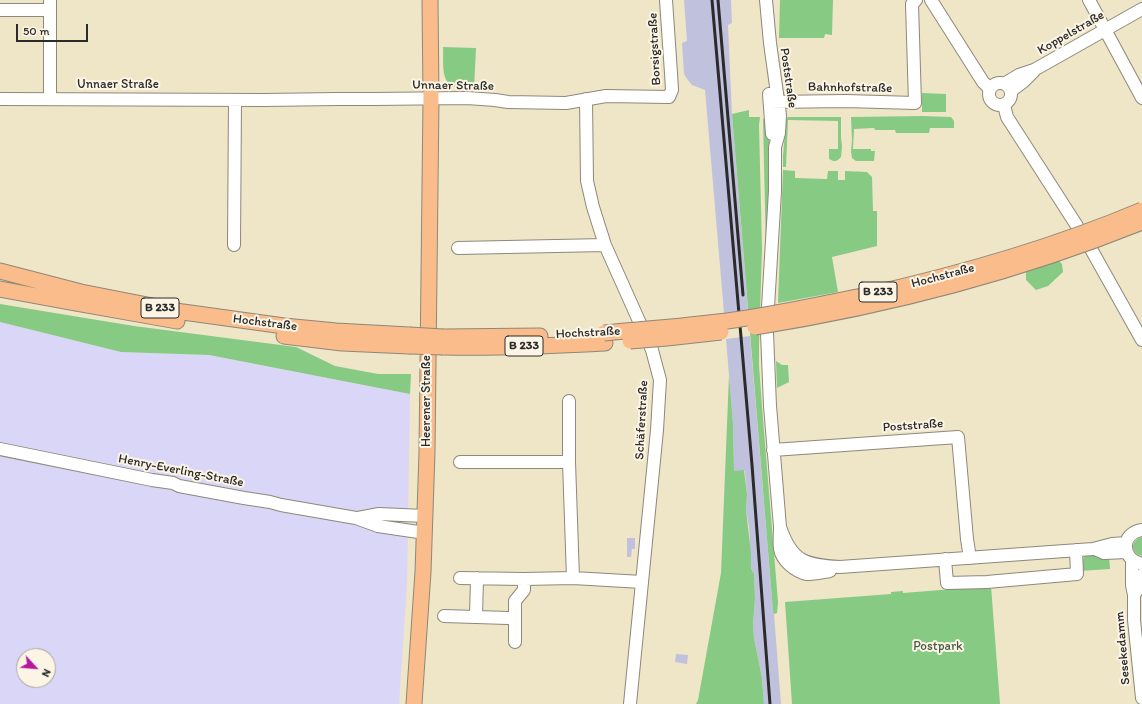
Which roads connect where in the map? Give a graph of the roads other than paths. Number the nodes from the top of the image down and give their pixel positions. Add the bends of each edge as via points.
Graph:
1 (430, 0) edge
2 (666, 0) edge
3 (766, 0) edge
4 (916, 0) edge
5 (931, 0) edge
6 (1089, 0) edge
7 (50, 5) edge
8 (1142, 9) edge
9 (0, 10) edge
10 (1105, 29) junction
11 (1007, 87) junction
12 (990, 89) junction
13 (669, 97) joint
14 (1142, 98) edge
15 (0, 99) edge
16 (50, 99) junction
17 (431, 99) junction
18 (586, 99) junction
19 (235, 100) junction
20 (774, 101) junction
21 (1004, 105) junction
22 (1142, 210) edge
23 (1142, 222) edge
24 (1077, 226) dead end
25 (234, 245) dead end
26 (606, 245) junction
27 (458, 248) dead end
28 (1091, 249) dead end
29 (0, 270) edge
30 (0, 289) edge
31 (768, 307) dead end
32 (766, 333) dead end
33 (605, 338) junction
34 (409, 340) junction
35 (1142, 340) edge
36 (569, 401) dead end
37 (0, 449) edge
38 (774, 450) junction
39 (460, 462) dead end
40 (569, 462) junction
41 (425, 516) junction
42 (356, 518) junction
43 (1141, 528) edge
44 (425, 533) junction
45 (1076, 550) junction
46 (1132, 555) edge
47 (970, 558) junction
48 (945, 559) junction
49 (1142, 575) edge
50 (460, 578) dead end
51 (477, 578) junction
52 (573, 578) junction
53 (524, 579) junction
54 (642, 582) junction
55 (1134, 595) junction
56 (444, 616) dead end
57 (476, 617) junction
58 (508, 618) dead end
59 (515, 642) dead end
60 (1142, 698) edge
61 (414, 704) edge
62 (630, 704) edge

1 - 17 main road, Heerener Straße
2 - 13 street, Borsigstraße via 672,90
3 - 20 street, Poststraße
4 - 20 street, Bahnhofstraße via 912,4 915,103
5 - 12 street
6 - 10 street
7 - 9 street
7 - 16 street
8 - 10 street, Koppelstraße
10 - 11 street, Koppelstraße via 1034,70 1019,75
10 - 14 street
11 - 12 street via 1001,83
11 - 21 street via 1011,94
12 - 21 street via 991,101 997,105
13 - 18 street, Unnaer Straße via 606,96
15 - 16 street, Unnaer Straße
16 - 19 street, Unnaer Straße
17 - 18 street, Unnaer Straße via 467,98 566,103
17 - 19 street, Unnaer Straße
17 - 41 main road, Heerener Straße
18 - 26 street, Schäferstraße via 587,181
19 - 25 street
20 - 31 street, Poststraße via 780,115 775,147
21 - 24 street via 1007,118
22 - 33 main road, Hochstraße / B 233, bridge via 1034,250 904,286 804,308
23 - 33 main road, Hochstraße / B 233, bridge via 1039,259 904,298 806,319 737,330 667,338
26 - 27 street
26 - 54 street, Schäferstraße via 652,350 660,380 658,430
28 - 35 street
29 - 34 main road, Hochstraße / B 233 via 81,292 183,312
30 - 34 main road, Hochstraße / B 233 via 181,322 282,336 342,343
32 - 38 street
33 - 34 main road, Hochstraße / B 233, bridge via 553,336 443,342
36 - 40 street
37 - 42 street, Henry-Everling-Straße via 281,506
38 - 47 street, Poststraße via 958,437
38 - 48 street via 780,551 787,562 800,572 808,574 840,567
39 - 40 street
40 - 52 street
41 - 42 street, Henry-Everling-Straße via 379,514
41 - 44 main road, Heerener Straße
42 - 44 street, Henry-Everling-Straße via 378,526
43 - 46 street via 1131,535
44 - 61 main road, Heerener Straße
45 - 46 street via 1112,544
45 - 47 street
45 - 48 street via 1077,574 987,582 947,583
46 - 55 street, Sesekedamm
47 - 48 street
49 - 55 street, Sesekedamm via 1140,586
50 - 51 street
51 - 53 street
51 - 57 street
52 - 53 street
52 - 54 street
53 - 59 street via 524,590 515,601
54 - 62 street, Schäferstraße
55 - 60 street, Sesekedamm
56 - 57 street
57 - 58 street

